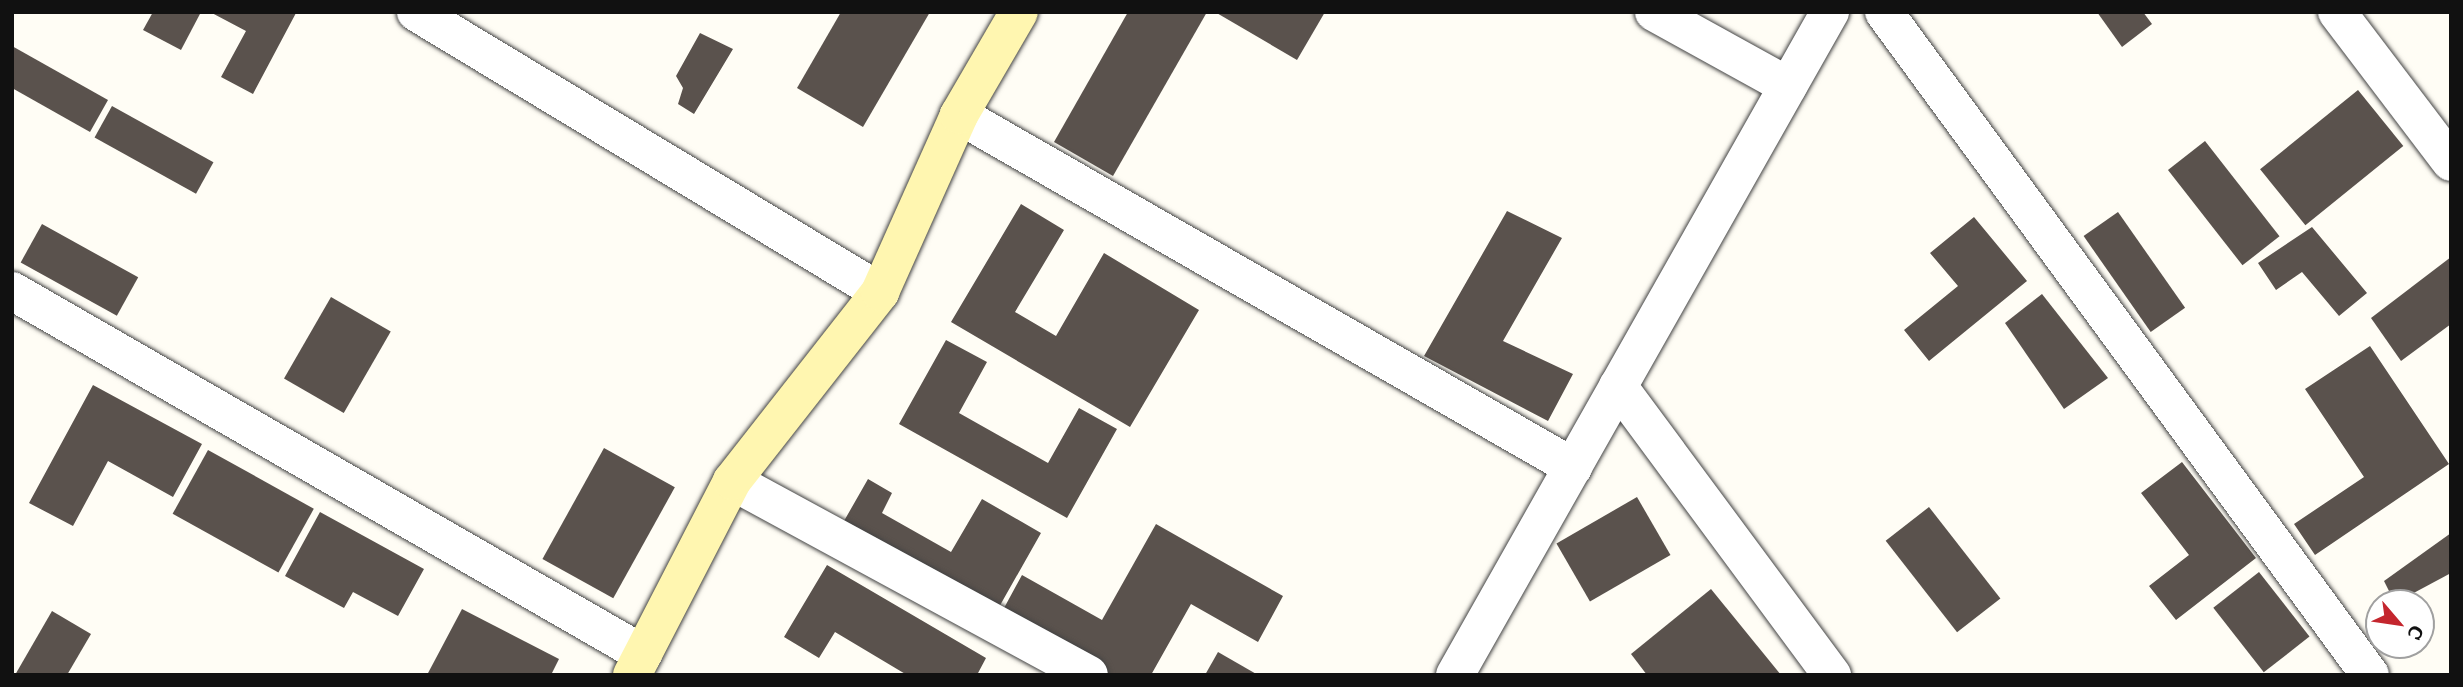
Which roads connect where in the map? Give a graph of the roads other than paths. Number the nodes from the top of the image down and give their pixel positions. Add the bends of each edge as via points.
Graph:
1 (416, 12) edge
2 (1019, 12) edge
3 (1654, 12) edge
4 (1829, 12) edge
5 (1884, 12) edge
6 (2337, 12) edge
7 (1788, 86) junction
8 (959, 115) junction
9 (2451, 162) edge
10 (12, 291) edge
11 (880, 292) junction
12 (1618, 386) junction
13 (1573, 467) junction
14 (732, 481) junction
15 (638, 664) edge
16 (1089, 675) edge
17 (1455, 675) edge
18 (1832, 675) edge
19 (2370, 675) edge

1 - 11 street
2 - 8 street
3 - 7 street
4 - 7 street
5 - 19 street
6 - 9 street
7 - 12 street
8 - 11 street
8 - 13 street
10 - 15 street
11 - 14 street
12 - 13 street
12 - 18 street
13 - 17 street
14 - 15 street
14 - 16 street

